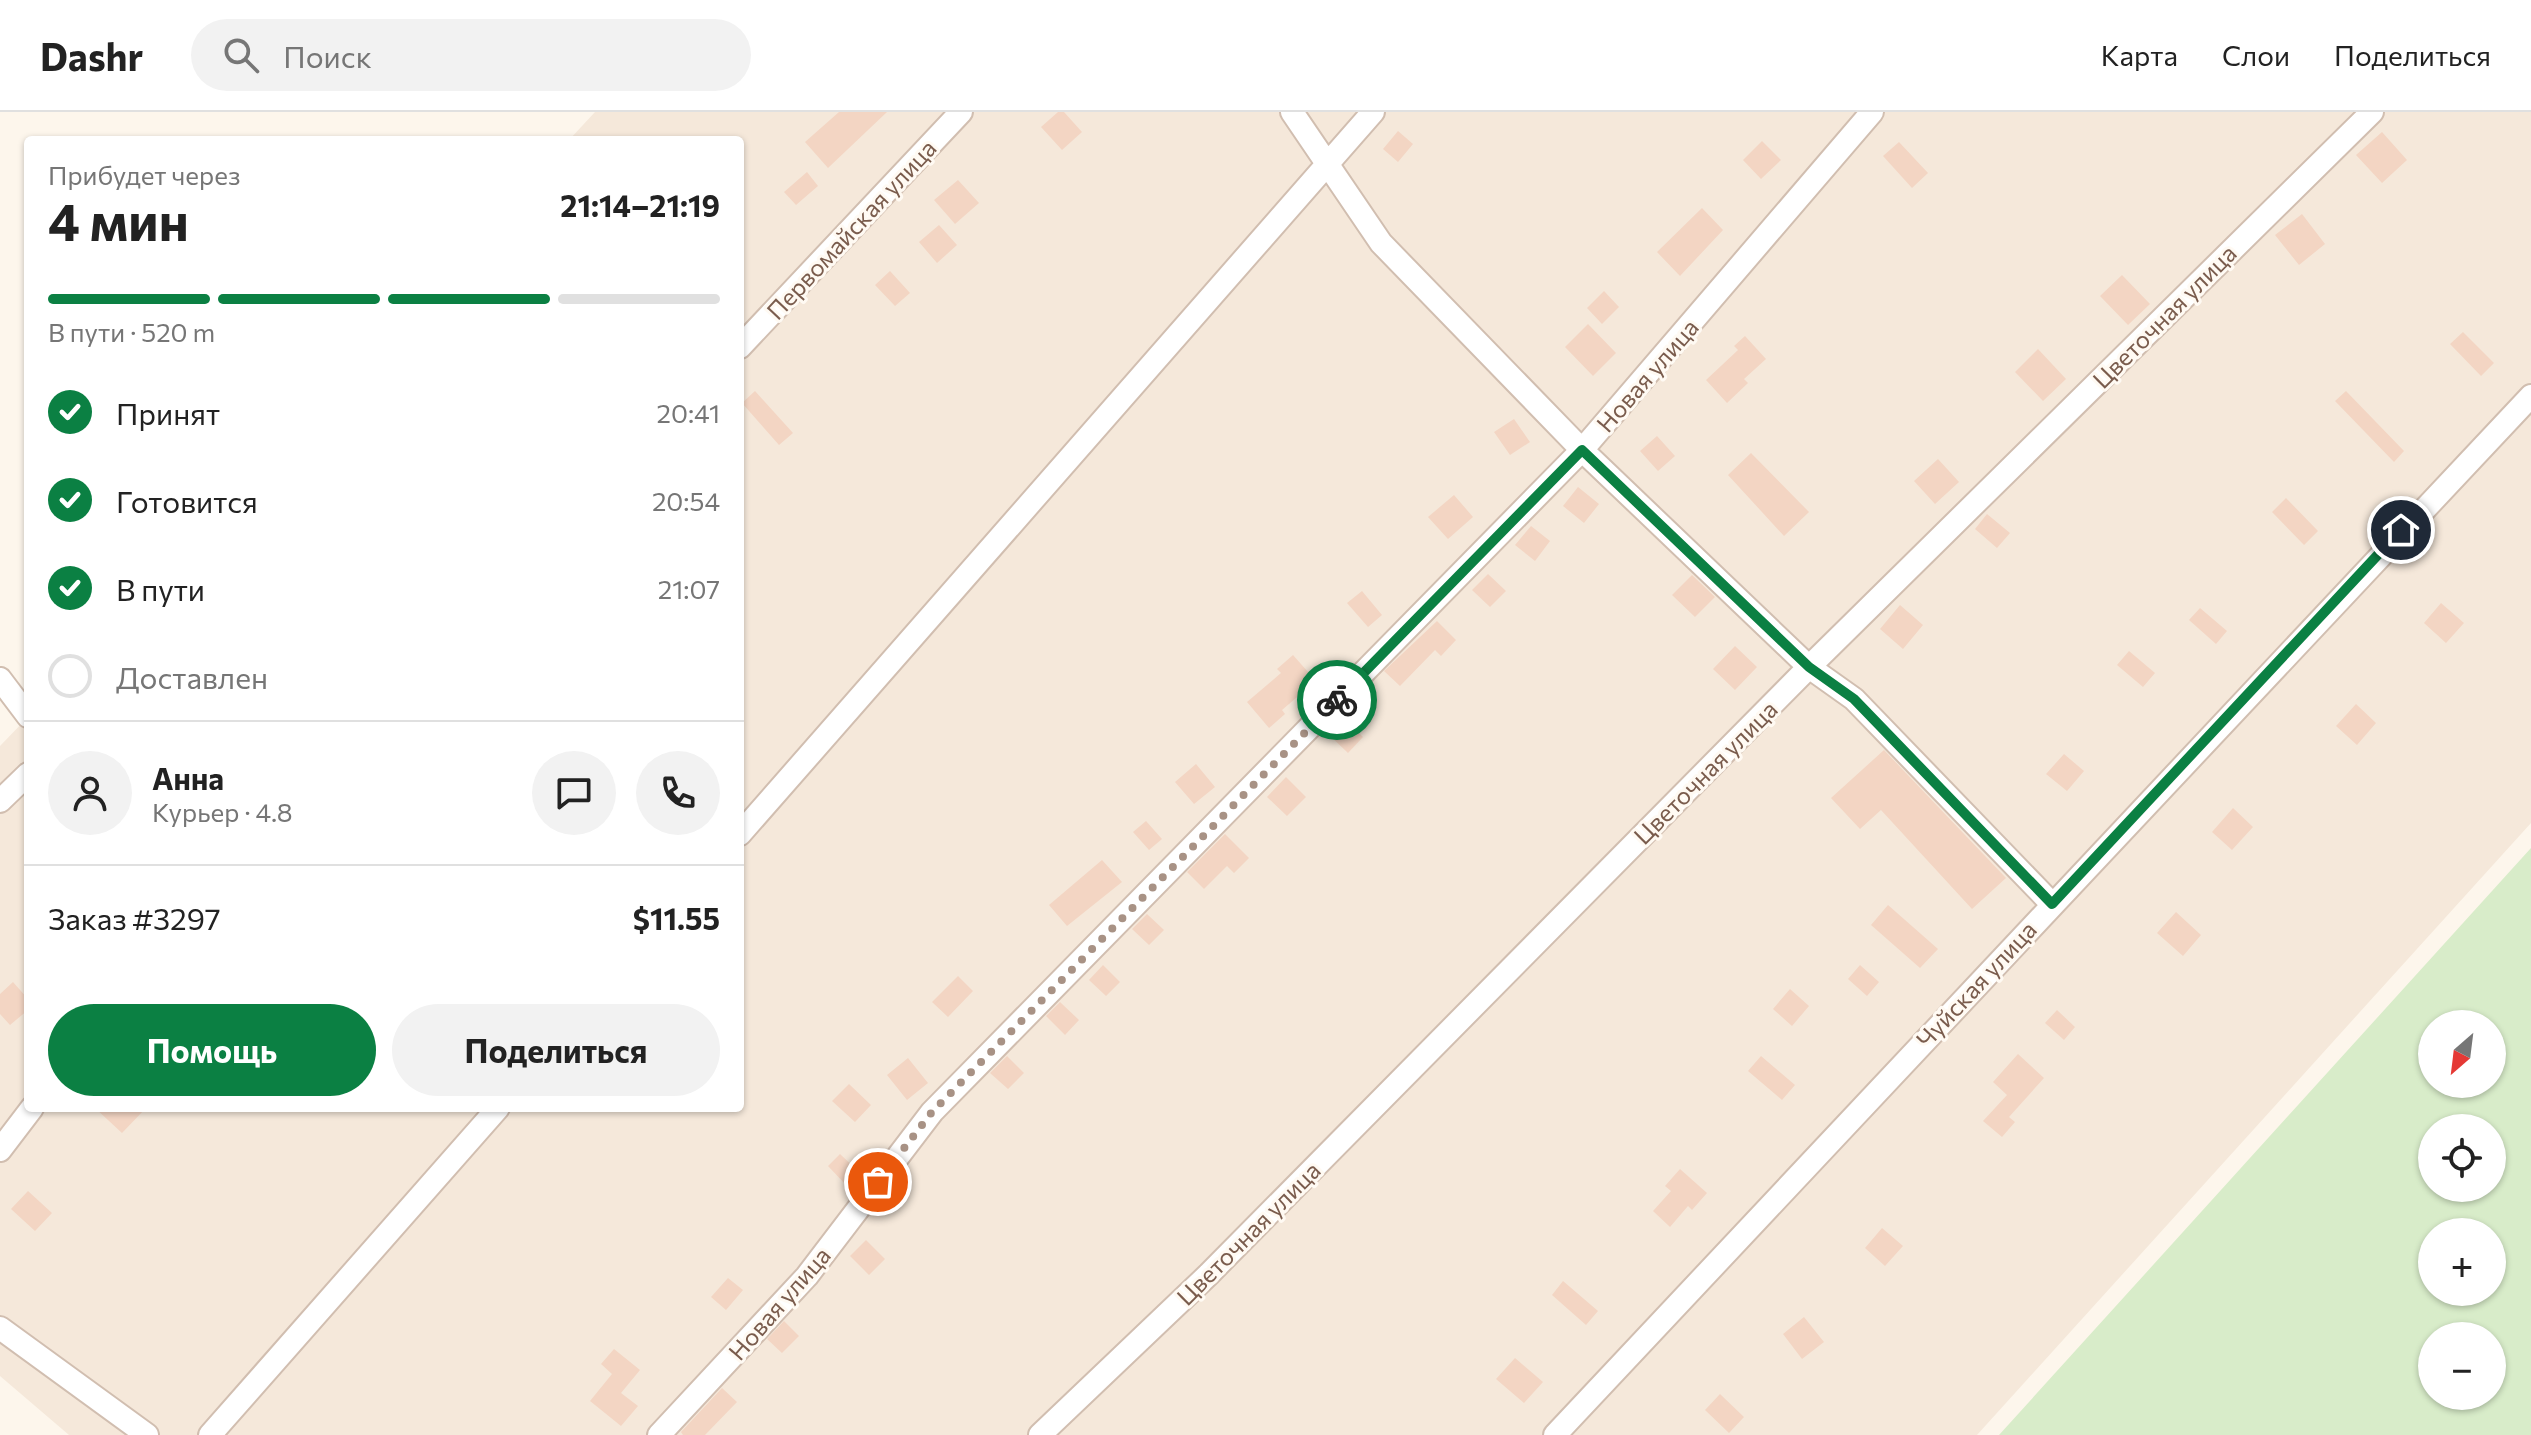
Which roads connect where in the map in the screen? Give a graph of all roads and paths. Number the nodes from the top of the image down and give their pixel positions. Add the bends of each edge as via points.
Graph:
1 (961, 112) edge
2 (1292, 112) edge
3 (1373, 112) edge
4 (1872, 112) edge
5 (2372, 112) edge
6 (1327, 162) junction
7 (744, 343) edge
8 (2531, 396) edge
9 (1582, 450) junction
10 (1809, 667) junction
11 (0, 679) edge
12 (24, 711) edge
13 (24, 778) edge
14 (0, 801) edge
15 (744, 829) edge
16 (2052, 904) junction
17 (29, 1112) edge
18 (494, 1112) edge
19 (0, 1150) edge
20 (0, 1328) edge
21 (147, 1435) edge
22 (210, 1435) edge
23 (659, 1435) edge
24 (1040, 1435) edge
25 (1555, 1435) edge

1 - 7 street, Первомайская улица
2 - 6 street
3 - 6 street
4 - 9 street, Новая улица
5 - 10 street, Цветочная улица
6 - 9 street via 1381,243
6 - 15 street
8 - 16 street, Чуйская улица
9 - 10 street
9 - 23 street, Новая улица via 932,1112 807,1276
10 - 16 street via 1854,699
10 - 24 street, Цветочная улица via 1209,1274
11 - 12 street
13 - 14 street
16 - 25 street, Чуйская улица
17 - 19 street
18 - 22 street
20 - 21 street

